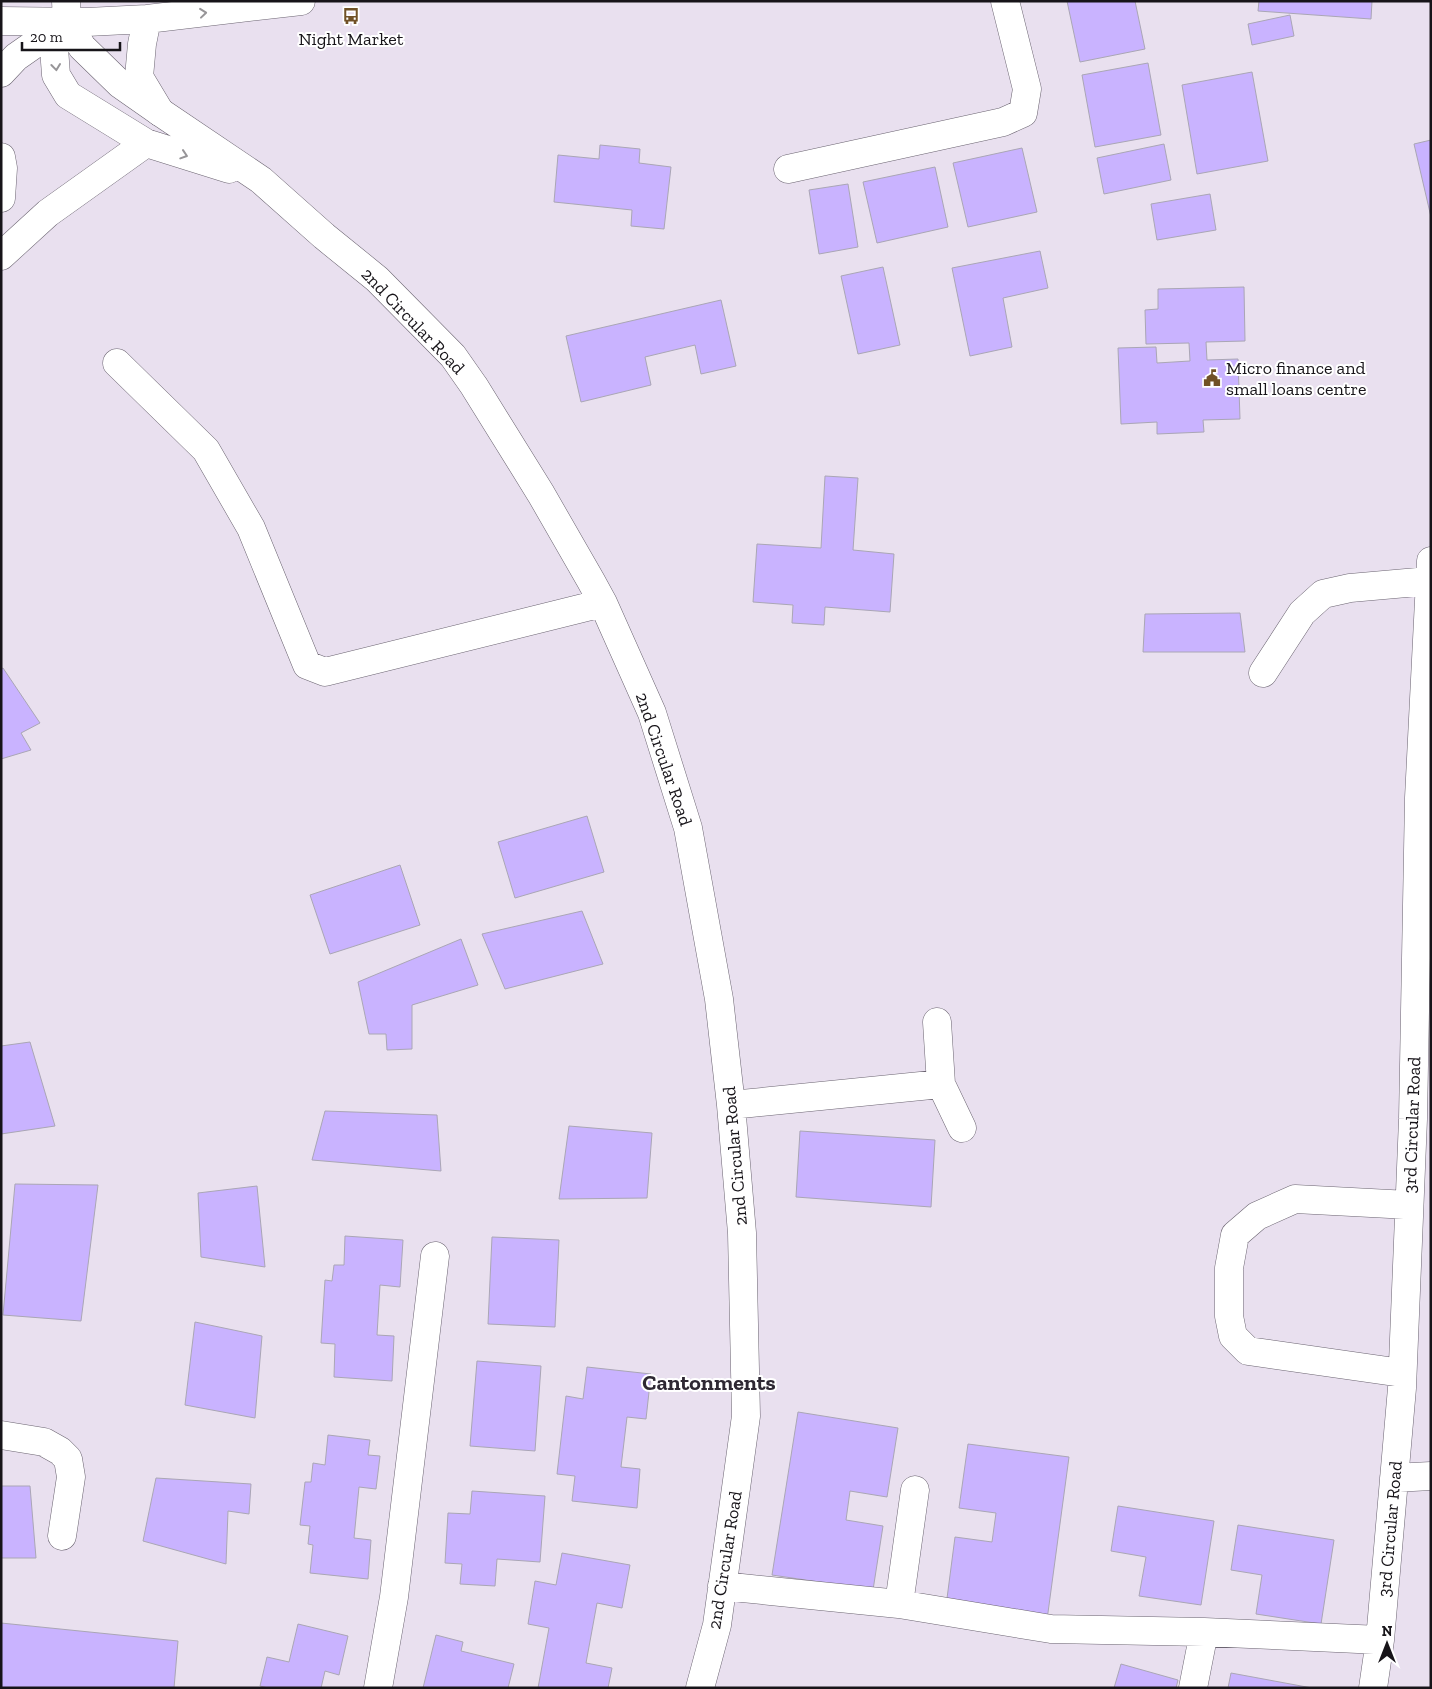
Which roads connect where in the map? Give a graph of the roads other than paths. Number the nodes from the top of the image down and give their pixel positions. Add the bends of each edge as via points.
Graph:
1 (301, 1) edge
2 (1005, 1) edge
3 (67, 11) edge
4 (147, 19) junction
5 (1, 21) edge
6 (1, 49) edge
7 (1, 73) edge
8 (160, 112) junction
9 (146, 143) junction
10 (1, 156) edge
11 (788, 169) dead end
12 (261, 180) junction
13 (1, 198) edge
14 (1, 256) edge
15 (117, 363) dead end
16 (1430, 571) edge
17 (602, 603) junction
18 (1263, 673) dead end
19 (1427, 741) edge
20 (937, 1022) dead end
21 (942, 1084) junction
22 (731, 1105) junction
23 (1422, 1119) edge
24 (962, 1128) dead end
25 (1409, 1205) junction
26 (436, 1256) dead end
27 (1402, 1373) junction
28 (1, 1435) edge
29 (1431, 1476) edge
30 (1394, 1478) junction
31 (915, 1490) dead end
32 (62, 1536) dead end
33 (722, 1586) junction
34 (899, 1604) junction
35 (1204, 1632) junction
36 (1380, 1640) junction
37 (378, 1688) edge
38 (700, 1688) edge
39 (1193, 1688) edge
40 (1373, 1688) edge

4 -> 1 street
2 - 11 street via 1027,89 1023,113 1003,122
3 - 4 street
3 - 5 street
3 - 6 street
3 - 7 street
3 - 8 street, 2nd Circular Road via 82,47 120,84
3 -> 9 street via 54,48 56,75 68,95
4 - 8 street via 139,77
8 - 12 street, 2nd Circular Road
9 -> 12 street
9 - 14 street via 48,213
10 - 13 street
12 - 17 street, 2nd Circular Road via 377,279 453,356 541,494
15 - 17 street via 206,450 251,528 308,665 325,672
16 - 18 street via 1323,594 1302,613
16 - 19 street, 3rd Circular Road
17 - 22 street, 2nd Circular Road via 652,713 688,828 719,999
19 - 23 street, 3rd Circular Road via 1419,798
20 - 21 street
21 - 22 street
21 - 24 street
22 - 33 street, 2nd Circular Road via 742,1233 746,1416
23 - 25 street, 3rd Circular Road
25 - 27 street, 3rd Circular Road
25 - 27 street via 1295,1199 1257,1216 1235,1235 1229,1268 1229,1316 1233,1336 1248,1352
26 - 37 street via 394,1597
27 - 30 street, 3rd Circular Road
28 - 32 street via 44,1442 60,1450 68,1459 71,1477
29 - 30 street
30 - 36 street, 3rd Circular Road
31 - 34 street
33 - 34 street
33 - 38 street, 2nd Circular Road via 717,1625
34 - 35 street via 1051,1629
35 - 36 street
35 - 39 street
36 - 40 street, 3rd Circular Road

